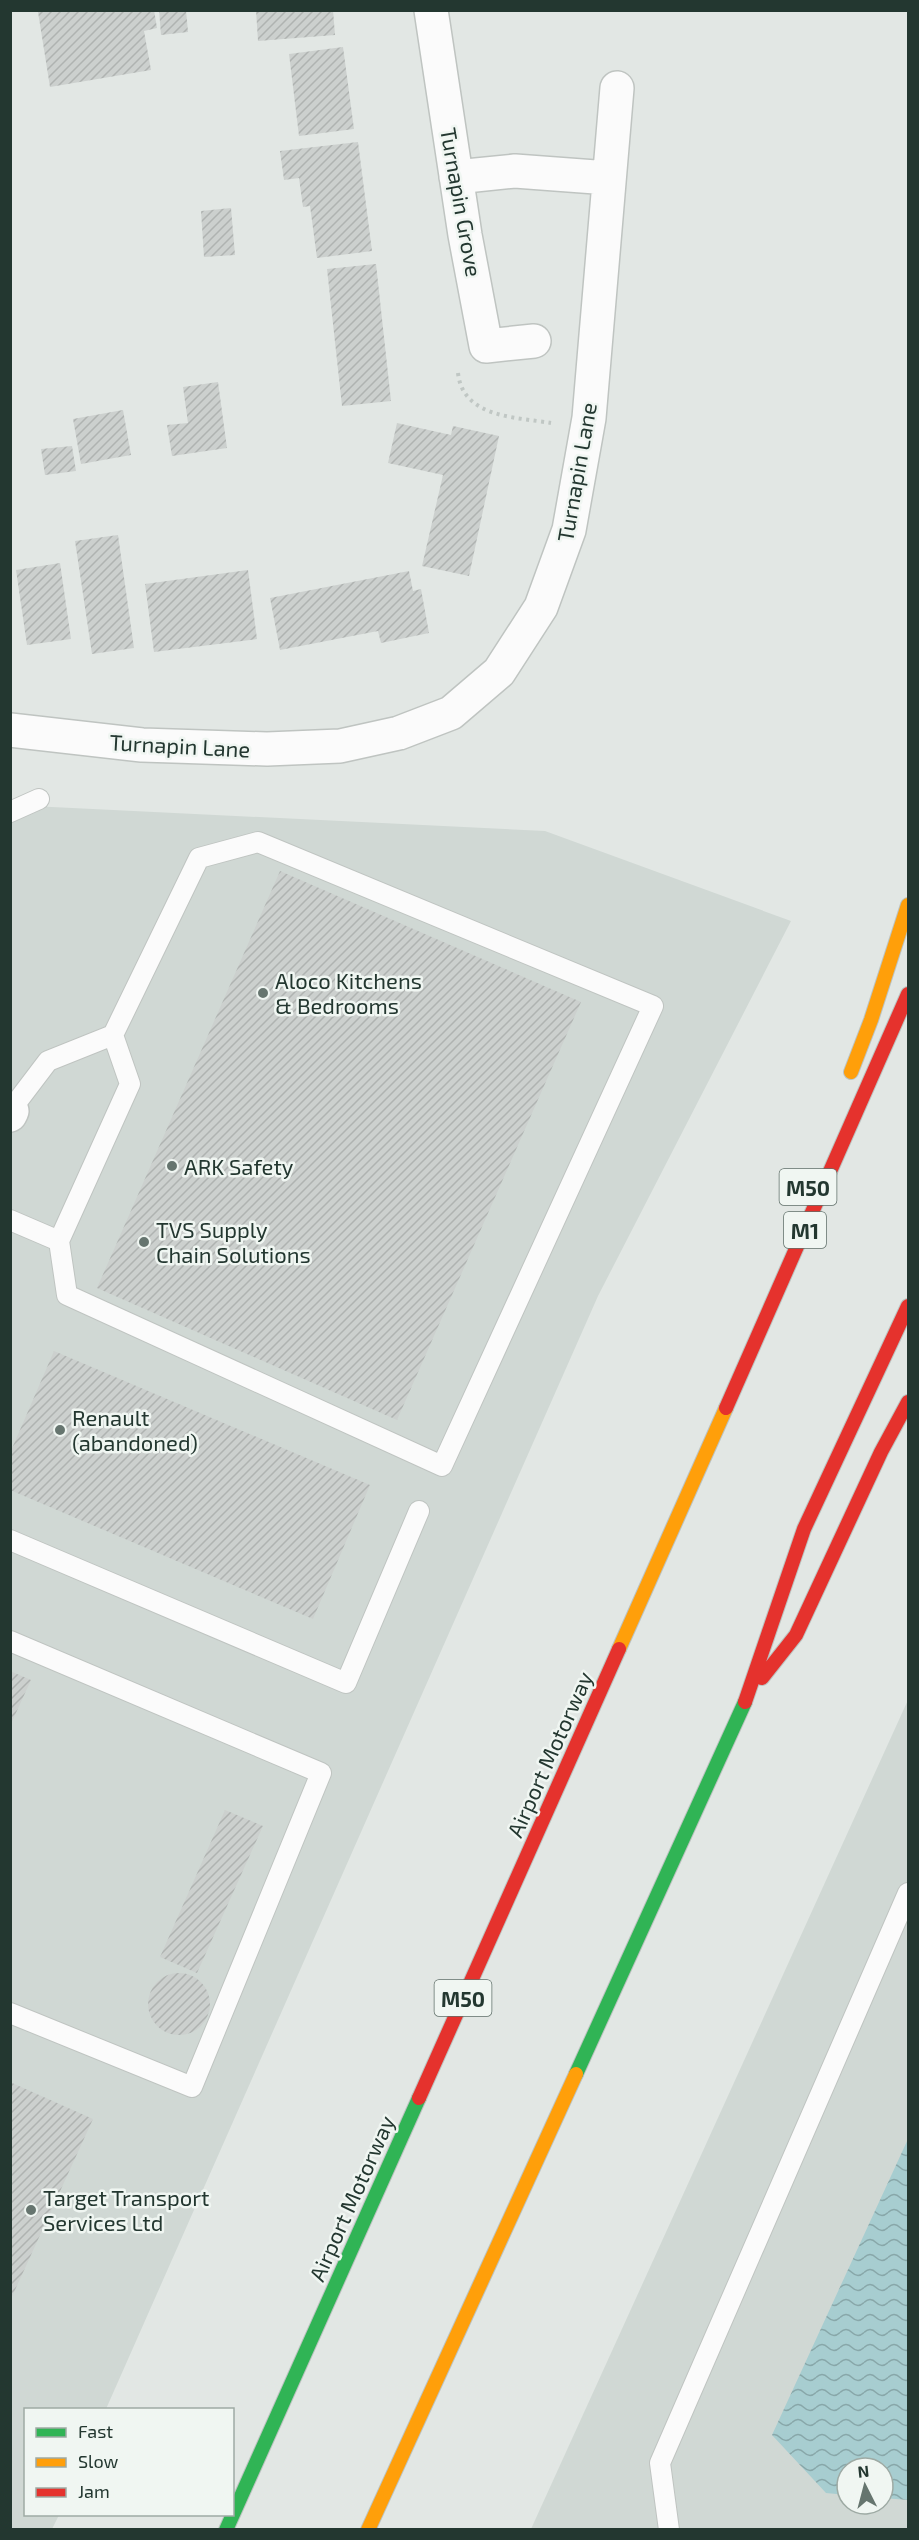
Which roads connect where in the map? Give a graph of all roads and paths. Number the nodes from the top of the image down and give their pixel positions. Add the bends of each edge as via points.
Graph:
1 (431, 10) edge
2 (617, 88) dead end
3 (456, 177) junction
4 (609, 178) junction
5 (534, 341) dead end
6 (486, 346) junction
7 (587, 430) junction
8 (10, 730) edge
9 (39, 799) dead end
10 (10, 812) edge
11 (909, 905) edge
12 (909, 994) edge
13 (113, 1035) junction
14 (846, 1087) dead end
15 (11, 1112) edge
16 (807, 1188) dead end
17 (10, 1220) edge
18 (59, 1241) junction
19 (909, 1306) edge
20 (909, 1402) edge
21 (701, 1466) junction
22 (418, 1511) dead end
23 (10, 1540) edge
24 (10, 1641) edge
25 (748, 1696) junction
26 (909, 1893) edge
27 (10, 2013) edge
28 (234, 2511) edge
29 (368, 2529) edge
30 (669, 2529) edge

1 - 3 street, Turnapin Grove
2 - 4 street, Turnapin Lane
3 - 4 street via 515,171
3 - 6 street, Turnapin Grove
4 - 7 street, Turnapin Lane
5 - 6 street
6 - 7 path via 458,367 459,383 469,400 489,412
7 - 8 street, Turnapin Lane via 569,530 541,607 499,672 451,713 399,733 340,746 267,749 142,745
9 - 10 lane
11 - 14 highway
12 - 21 highway, Airport Motorway / M1
13 - 15 lane via 48,1061
13 - 18 lane via 130,1084
13 - 18 lane via 199,858 258,842 653,1006 442,1466 68,1295
16 - 21 highway, M50
17 - 18 lane
19 - 25 highway via 804,1528
20 - 25 highway via 881,1452 796,1635
21 - 28 highway, Airport Motorway / M50
22 - 23 lane via 346,1683
24 - 27 lane via 321,1773 192,2087
25 - 29 highway
26 - 30 lane via 660,2463

